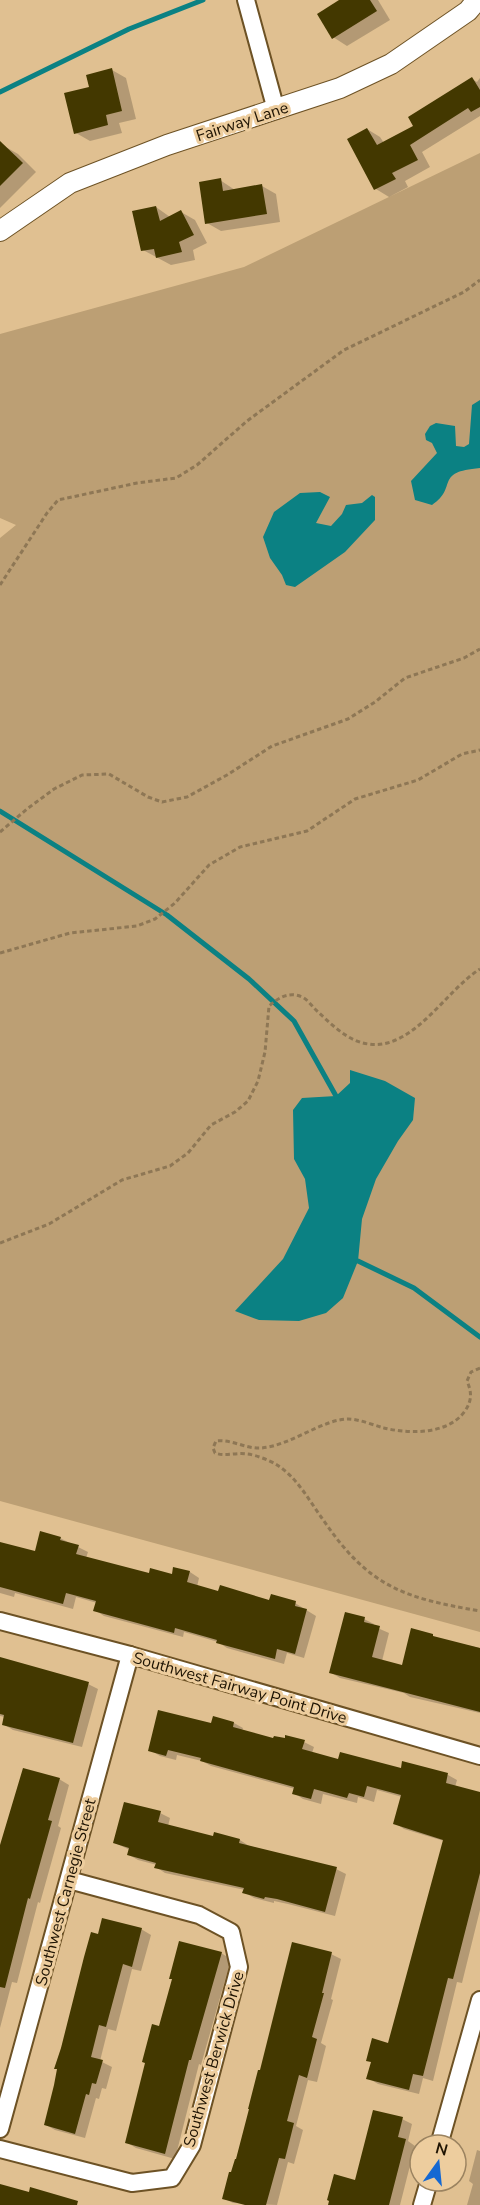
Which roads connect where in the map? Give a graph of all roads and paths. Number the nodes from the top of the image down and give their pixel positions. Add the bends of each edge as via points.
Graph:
1 (246, 0) edge
2 (477, 0) edge
3 (276, 110) junction
4 (0, 231) edge
5 (480, 280) edge
6 (0, 585) edge
7 (480, 649) edge
8 (480, 750) edge
9 (0, 832) edge
10 (0, 953) edge
11 (480, 969) edge
12 (0, 1243) edge
13 (480, 1368) edge
14 (480, 1611) edge
15 (0, 1621) edge
16 (130, 1655) junction
17 (480, 1756) edge
18 (69, 1880) junction
19 (480, 2000) edge
20 (0, 2129) edge
21 (442, 2133) edge
22 (0, 2150) edge

1 - 3 street
2 - 3 street, Fairway Lane via 468,11 391,64 340,88
3 - 4 street, Fairway Lane via 167,145 70,183
5 - 6 path via 464,292 344,350 176,478 58,501
7 - 9 path via 405,678 348,718 272,746 187,797 162,802 109,774 82,775 54,789
8 - 10 path via 462,754 418,780 356,799 307,831 240,847 209,865 155,919 137,926 70,933
11 - 12 path via 412,1032 387,1043 369,1044 352,1039 303,997 291,994 279,998 269,1006 258,1081 248,1101 236,1112 211,1125 188,1153 170,1166 122,1180 49,1224
13 - 14 path via 471,1372 467,1381 472,1394 464,1412 440,1428 417,1432 349,1419 281,1444 261,1448 223,1440 216,1441 213,1448 223,1455 246,1453 258,1457 289,1474 351,1557 392,1589
15 - 16 street, Southwest Fairway Point Drive
16 - 17 street, Southwest Fairway Point Drive
16 - 18 street, Southwest Carnegie Street
18 - 20 street, Southwest Carnegie Street
18 - 22 street, Southwest Berwick Drive via 199,1915 231,1932 239,1967 192,2145 172,2178 132,2183
19 - 21 street

